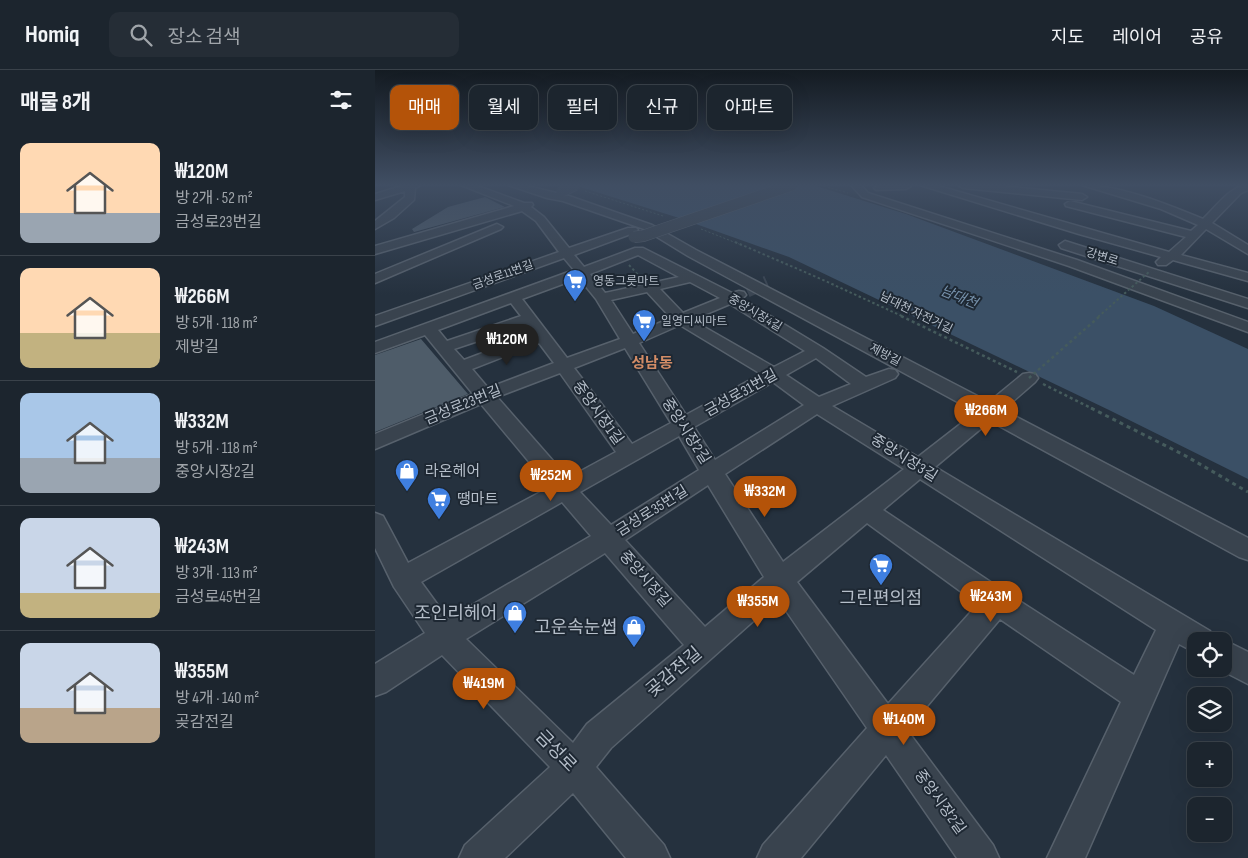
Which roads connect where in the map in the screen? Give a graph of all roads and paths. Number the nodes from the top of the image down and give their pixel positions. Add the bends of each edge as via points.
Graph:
1 (473, 222) edge
2 (508, 222) edge
3 (543, 222) edge
4 (631, 222) edge
5 (685, 222) edge
6 (948, 222) edge
7 (1036, 222) edge
8 (1050, 222) edge
9 (1140, 222) edge
10 (1190, 222) edge
11 (1197, 222) edge
12 (1207, 222) edge
13 (1097, 223) joint
14 (1204, 225) junction
15 (695, 227) dead end
16 (1027, 227) dead end
17 (1083, 232) junction
18 (1135, 233) dead end
19 (1193, 235) junction
20 (635, 239) junction
21 (1176, 248) junction
22 (375, 250) edge
23 (1202, 250) dead end
24 (1245, 256) edge
25 (622, 258) junction
26 (578, 261) junction
27 (1150, 272) junction
28 (1248, 277) edge
29 (692, 278) junction
30 (375, 279) edge
31 (650, 287) junction
32 (739, 294) junction
33 (514, 297) junction
34 (602, 298) junction
35 (1248, 304) edge
36 (528, 319) junction
37 (680, 319) junction
38 (375, 321) edge
39 (1248, 327) edge
40 (428, 329) junction
41 (542, 336) junction
42 (375, 337) edge
43 (629, 341) junction
44 (445, 347) junction
45 (375, 348) edge
46 (817, 351) junction
47 (461, 367) junction
48 (565, 367) junction
49 (773, 374) junction
50 (889, 374) dead end
51 (1029, 378) junction
52 (865, 385) junction
53 (486, 395) junction
54 (817, 405) junction
55 (990, 411) junction
56 (682, 426) junction
57 (375, 442) edge
58 (629, 455) junction
59 (920, 468) junction
60 (713, 473) junction
61 (566, 490) junction
62 (1248, 492) edge
63 (867, 511) junction
64 (375, 524) edge
65 (609, 538) junction
66 (1248, 550) edge
67 (403, 579) junction
68 (780, 580) junction
69 (997, 602) junction
70 (1187, 633) edge
71 (444, 637) junction
72 (704, 647) junction
73 (1232, 660) edge
74 (1248, 669) edge
75 (375, 681) edge
76 (1141, 697) junction
77 (887, 729) junction
78 (574, 768) junction
79 (478, 858) edge
80 (651, 858) edge
81 (776, 858) edge
82 (981, 858) edge
83 (1066, 858) edge

1 - 22 street
2 - 30 street
3 - 26 street, 중앙시장2길
4 - 55 street, 제방길 via 657,231 692,253
5 - 20 street, bridge
6 - 39 street via 1073,262
7 - 16 street
8 - 17 street
9 - 19 street
10 - 14 street
11 - 14 street
12 - 14 street
13 - 17 street
13 - 18 street
14 - 19 street
14 - 24 street
15 - 51 path, 남대천 자전거길 via 828,281
17 - 21 street
17 - 27 street, 강변로 via 1060,244
19 - 21 street
20 - 25 street
20 - 26 street, 금성로11번길
20 - 29 street, 중앙시장4길
21 - 23 street
21 - 27 street
21 - 28 street
25 - 26 street
25 - 31 path
26 - 33 street
26 - 34 street, 중앙시장2길
26 - 38 street, 금성로11번길
26 - 42 street
27 - 35 street, 강변로
27 - 51 path, bridge
29 - 31 street
29 - 32 street, 중앙시장4길
31 - 34 street
31 - 37 street, 중앙시장3길
32 - 37 street, 금성로23번길
32 - 46 street, 중앙시장4길
33 - 36 street, 중앙시장1길
33 - 40 street
34 - 43 street, 중앙시장2길
36 - 41 street, 중앙시장1길
36 - 44 street
37 - 43 street, 금성로23번길
37 - 49 street, 중앙시장3길
40 - 44 street, 중앙시장길
40 - 45 street
41 - 47 street
41 - 48 street, 중앙시장1길
43 - 48 street, 금성로23번길
43 - 56 street, 중앙시장2길
44 - 47 street, 중앙시장길
46 - 49 street, 금성로31번길
46 - 52 street, 중앙시장4길
47 - 53 street, 중앙시장길
48 - 53 street, 금성로23번길
48 - 58 street, 중앙시장1길
49 - 54 street, 중앙시장3길
49 - 56 street, 금성로31번길
50 - 52 street, 금성로35번길
51 - 55 street, 곶감전길
51 - 62 path, 남대천 자전거길 via 1184,455
52 - 54 street, 금성로35번길
53 - 57 street, 금성로23번길
53 - 61 street, 중앙시장길
54 - 59 street, 중앙시장3길
54 - 60 street, 금성로35번길
55 - 59 street, 곶감전길
55 - 66 street, 제방길
56 - 58 street, 금성로31번길
56 - 60 street, 중앙시장2길
58 - 61 street, 금성로31번길
59 - 63 street, 곶감전길
59 - 70 street, 중앙시장3길
60 - 65 street, 금성로35번길
60 - 68 street, 중앙시장2길
61 - 65 street, 중앙시장길
61 - 67 street, 금성로31번길
63 - 68 street, 곶감전길
63 - 69 street
64 - 67 street, 금성로
65 - 71 street, 금성로35번길
65 - 72 street, 중앙시장길
67 - 71 street, 금성로
68 - 72 street, 곶감전길
68 - 77 street, 중앙시장2길
69 - 76 street
69 - 77 street
70 - 76 street
71 - 75 street, 금성로35번길
71 - 78 street, 금성로
72 - 78 street, 곶감전길 via 599,736
73 - 74 street
76 - 83 street
77 - 81 street
77 - 82 street, 중앙시장2길
78 - 79 street, 곶감전길
78 - 80 street, 금성로

